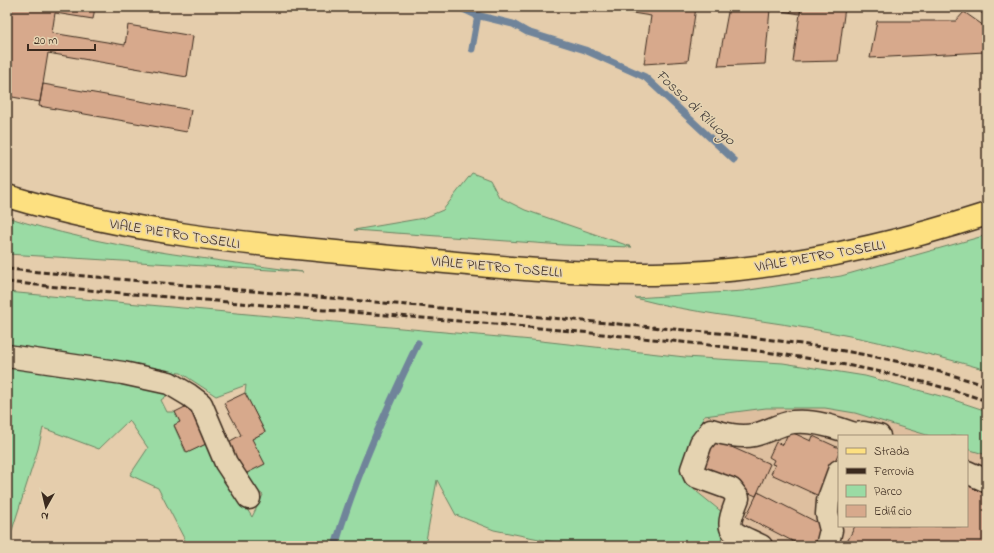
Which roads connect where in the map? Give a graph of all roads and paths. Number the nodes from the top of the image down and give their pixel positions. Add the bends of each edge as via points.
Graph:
1 (7, 196) edge
2 (987, 214) edge
3 (7, 356) edge
4 (853, 435) edge
5 (874, 435) edge
6 (968, 472) edge
7 (838, 473) edge
8 (987, 481) edge
9 (249, 498) dead end
10 (761, 546) edge
11 (827, 546) edge

1 - 2 main road, VIALE PIETRO TOSELLI via 114,223 232,243 625,274 716,271 805,260 897,241
3 - 9 lane via 123,373 169,383 189,394 201,404 226,463
4 - 5 lane
4 - 10 lane via 841,429 792,422 753,435 729,435 711,430 701,443 692,469 695,476 731,489 738,498 730,519 730,528 734,533
6 - 8 lane
7 - 11 lane via 828,502 827,514 831,530

